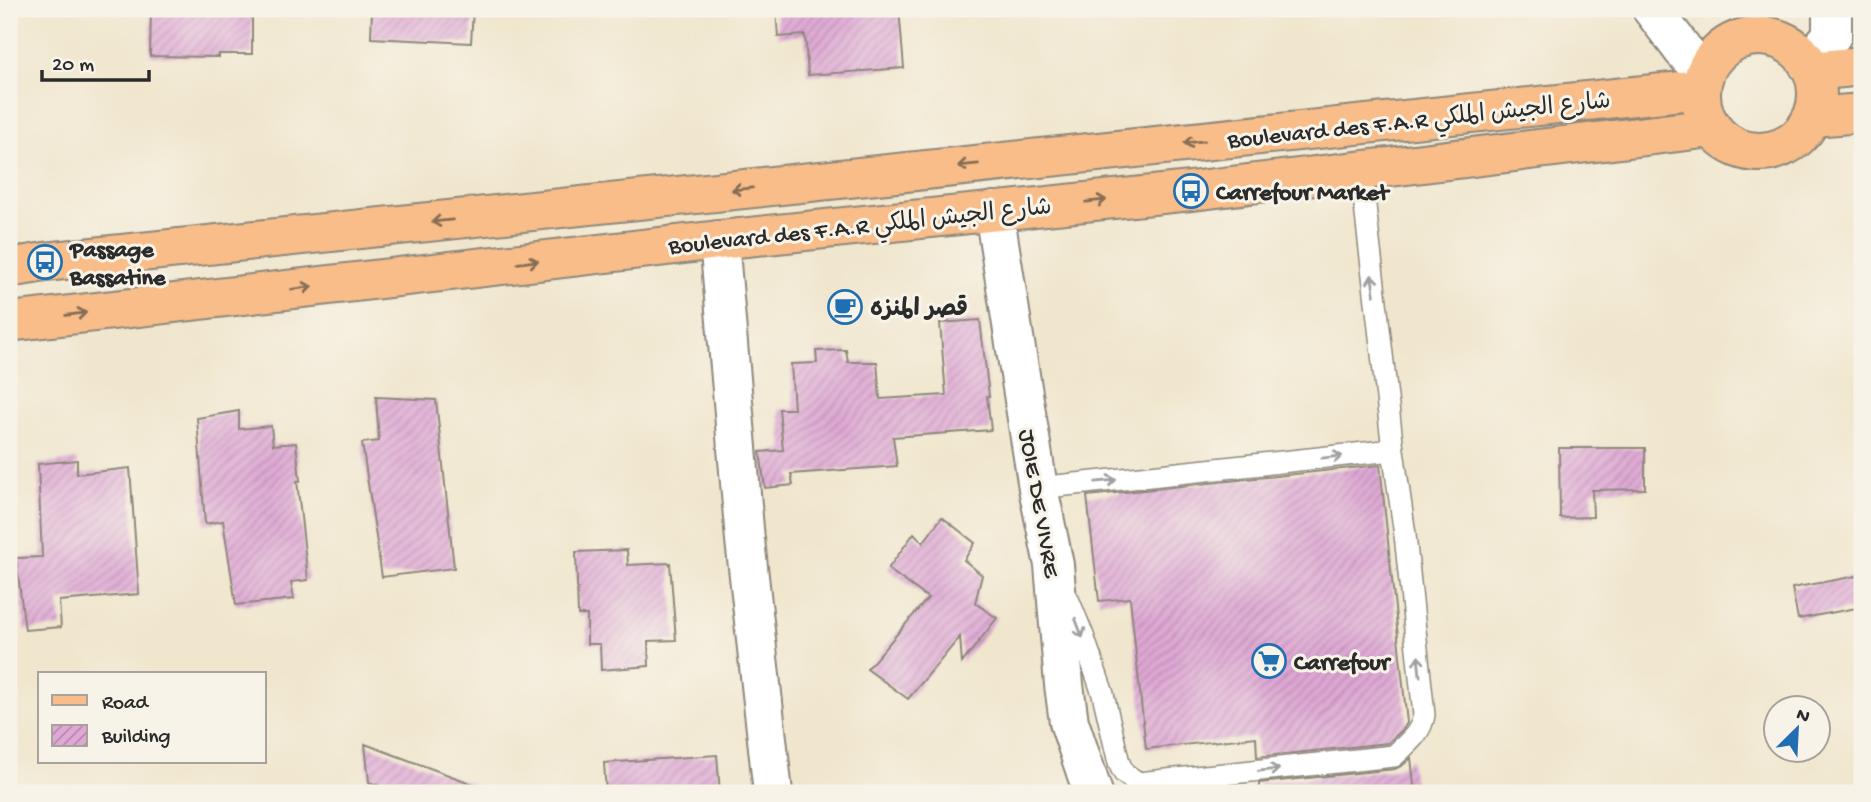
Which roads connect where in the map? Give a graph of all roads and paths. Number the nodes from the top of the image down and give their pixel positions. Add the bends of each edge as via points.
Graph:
1 (1651, 9) edge
2 (1832, 9) edge
3 (1862, 66) edge
4 (1811, 67) junction
5 (1703, 81) junction
6 (1862, 113) edge
7 (1813, 117) junction
8 (1712, 128) junction
9 (1361, 171) junction
10 (994, 211) junction
11 (719, 240) junction
12 (9, 268) edge
13 (9, 322) edge
14 (1393, 450) junction
15 (1038, 488) junction
16 (1054, 565) junction
17 (773, 793) edge
18 (1093, 793) edge

1 - 5 street
2 - 4 street via 1832,35
3 - 4 main road
4 - 5 main road via 1791,45 1758,36 1725,46 1713,58
4 - 7 main road via 1817,86
5 - 8 main road via 1701,103
5 -> 12 main road, Boulevard des F.A.R شارع الجيش الملكي
6 - 7 main road
7 - 8 main road via 1791,144 1757,153 1724,141
8 - 9 main road, Boulevard des F.A.R شارع الجيش الملكي
10 -> 9 main road, Boulevard des F.A.R شارع الجيش الملكي
14 -> 9 lane
10 - 11 main road, Boulevard des F.A.R شارع الجيش الملكي
10 - 15 street, JOIE DE VIVRE
13 -> 11 main road, Boulevard des F.A.R شارع الجيش الملكي
11 - 17 street
15 -> 14 lane
16 -> 14 lane via 1103,694 1119,763 1124,774 1138,783 1394,756 1417,735 1424,715
15 - 16 street, JOIE DE VIVRE
16 - 18 street, JOIE DE VIVRE via 1069,722

